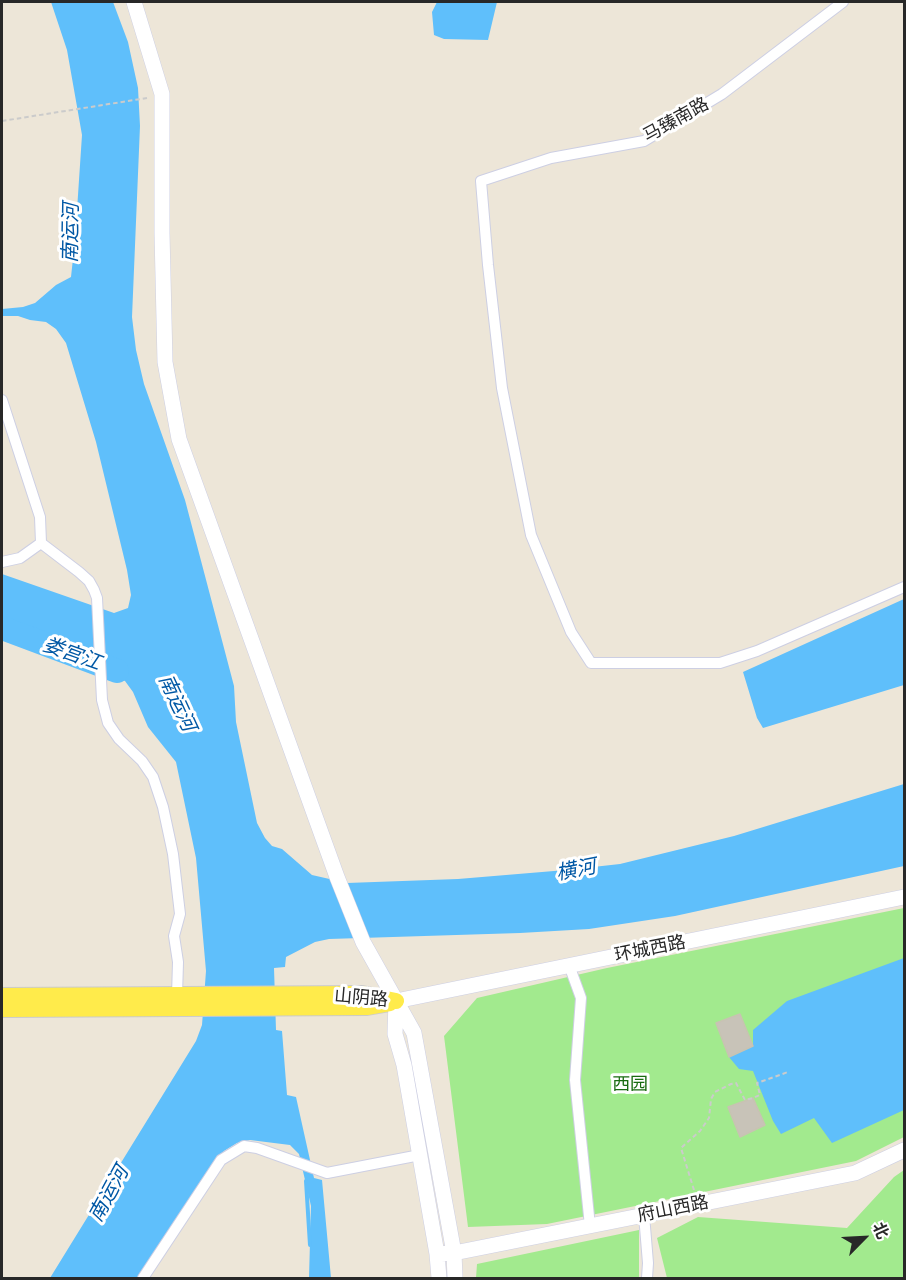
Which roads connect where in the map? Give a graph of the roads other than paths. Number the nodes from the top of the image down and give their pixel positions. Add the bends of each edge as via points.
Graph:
1 (134, 2) edge
2 (843, 2) edge
3 (2, 400) edge
4 (41, 543) junction
5 (2, 562) edge
6 (904, 587) edge
7 (904, 897) edge
8 (569, 965) junction
9 (2, 996) edge
10 (177, 996) junction
11 (396, 1001) junction
12 (203, 1002) junction
13 (2, 1009) edge
14 (904, 1150) edge
15 (420, 1155) junction
16 (644, 1215) junction
17 (590, 1226) junction
18 (454, 1253) junction
19 (437, 1254) junction
20 (143, 1278) edge
21 (439, 1278) edge
22 (455, 1278) edge
23 (647, 1278) edge

1 - 11 main road via 162,94 165,362 179,439 337,877 363,942
2 - 6 street, 马臻南路 via 722,94 644,141 551,158 481,181 502,388 531,534 571,632 591,663 720,663 757,651
3 - 4 street via 40,518
4 - 5 street via 20,558
4 - 10 street via 89,581 94,590 102,700 108,723 153,777 163,807 180,914 174,936
7 - 8 main road, 环城西路
8 - 11 main road, 环城西路
8 - 17 street via 581,998 575,1080
9 - 10 main road, 山阴路
10 - 12 main road, 山阴路
11 - 12 main road, 山阴路 via 362,994 284,1001
11 - 15 main road via 395,1034
11 - 18 main road via 414,1034
12 - 13 main road, 山阴路
14 - 16 main road, 府山西路 via 855,1173
15 - 19 main road
15 - 20 street via 327,1173 243,1146 220,1160
16 - 17 main road, 府山西路
16 - 23 street
17 - 18 main road, 府山西路
18 - 19 main road, 府山西路
18 - 22 main road
19 - 21 main road

